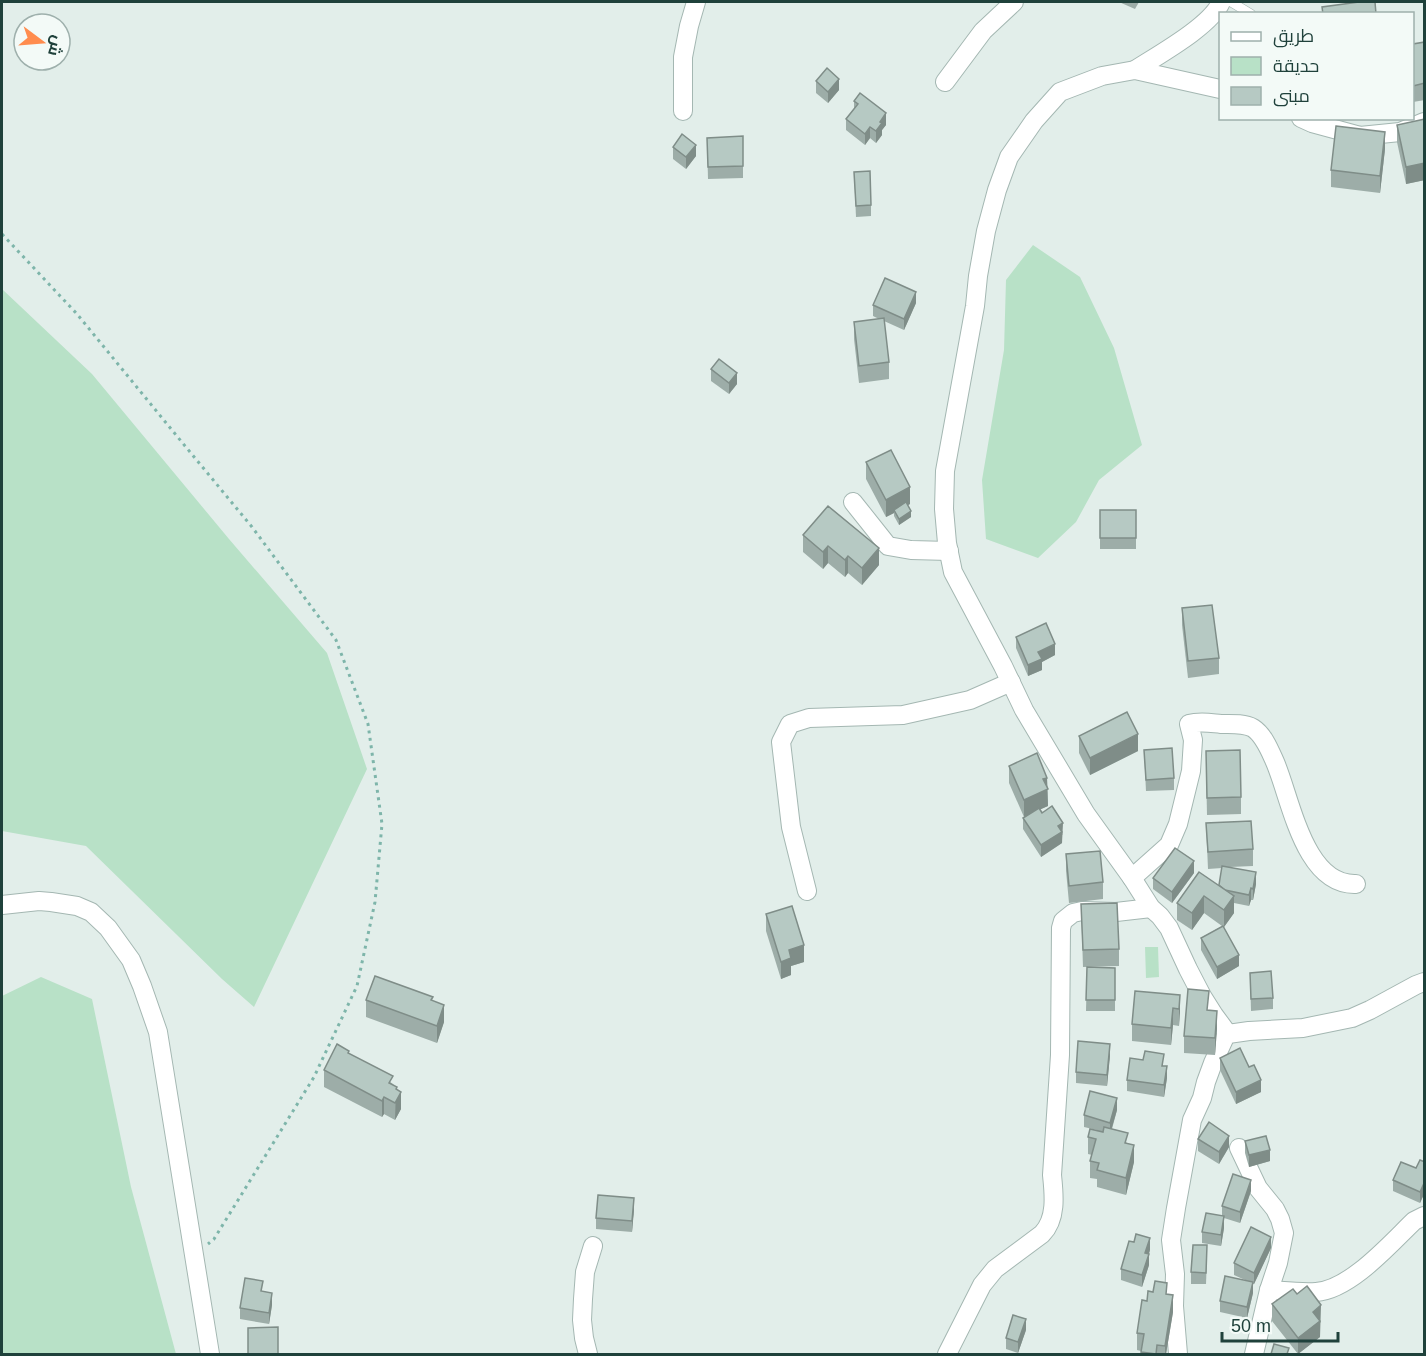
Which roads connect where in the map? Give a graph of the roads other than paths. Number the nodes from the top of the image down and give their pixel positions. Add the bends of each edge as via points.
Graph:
1 (696, 2) edge
2 (1014, 2) edge
3 (1221, 2) edge
4 (1231, 2) edge
5 (1248, 12) edge
6 (1135, 70) junction
7 (945, 82) dead end
8 (1219, 89) edge
9 (682, 111) dead end
10 (1305, 120) edge
11 (1425, 122) edge
12 (853, 502) dead end
13 (949, 551) junction
14 (1011, 682) junction
15 (1132, 878) junction
16 (1356, 884) dead end
17 (807, 891) dead end
18 (2, 904) edge
19 (1151, 908) junction
20 (1425, 982) edge
21 (1228, 1034) junction
22 (1239, 1148) dead end
23 (1425, 1216) edge
24 (593, 1246) dead end
25 (1269, 1290) junction
26 (210, 1354) edge
27 (588, 1354) edge
28 (947, 1354) edge
29 (1178, 1354) edge
30 (1254, 1354) edge

1 - 9 street via 683,57
2 - 7 street via 983,31
3 - 6 street via 1215,13 1194,31
4 - 5 lane
6 - 8 street
6 - 13 street via 1102,76 1060,92 1010,157 996,190 945,471
10 - 11 street via 1360,136 1400,132
12 - 13 street via 888,546
13 - 14 street via 953,572
14 - 15 street via 1086,814
14 - 17 street via 970,700 903,715 809,718 790,724 781,742 791,827
15 - 16 street via 1169,845 1178,824 1191,771 1193,740 1189,724 1197,722 1246,726 1262,737 1274,758 1310,855 1328,875 1346,884
15 - 19 street
18 - 26 street via 39,901 91,912 131,960 158,1032
19 - 21 street via 1168,928 1202,996
19 - 28 street via 1082,911 1063,921 1051,1223 988,1276
20 - 21 street via 1352,1018 1303,1028
21 - 29 street via 1192,1120 1176,1208 1172,1240
22 - 25 street via 1258,1188 1275,1209 1284,1233
23 - 25 street via 1414,1221 1337,1287 1318,1292
24 - 27 street via 585,1272 582,1320
25 - 30 street

